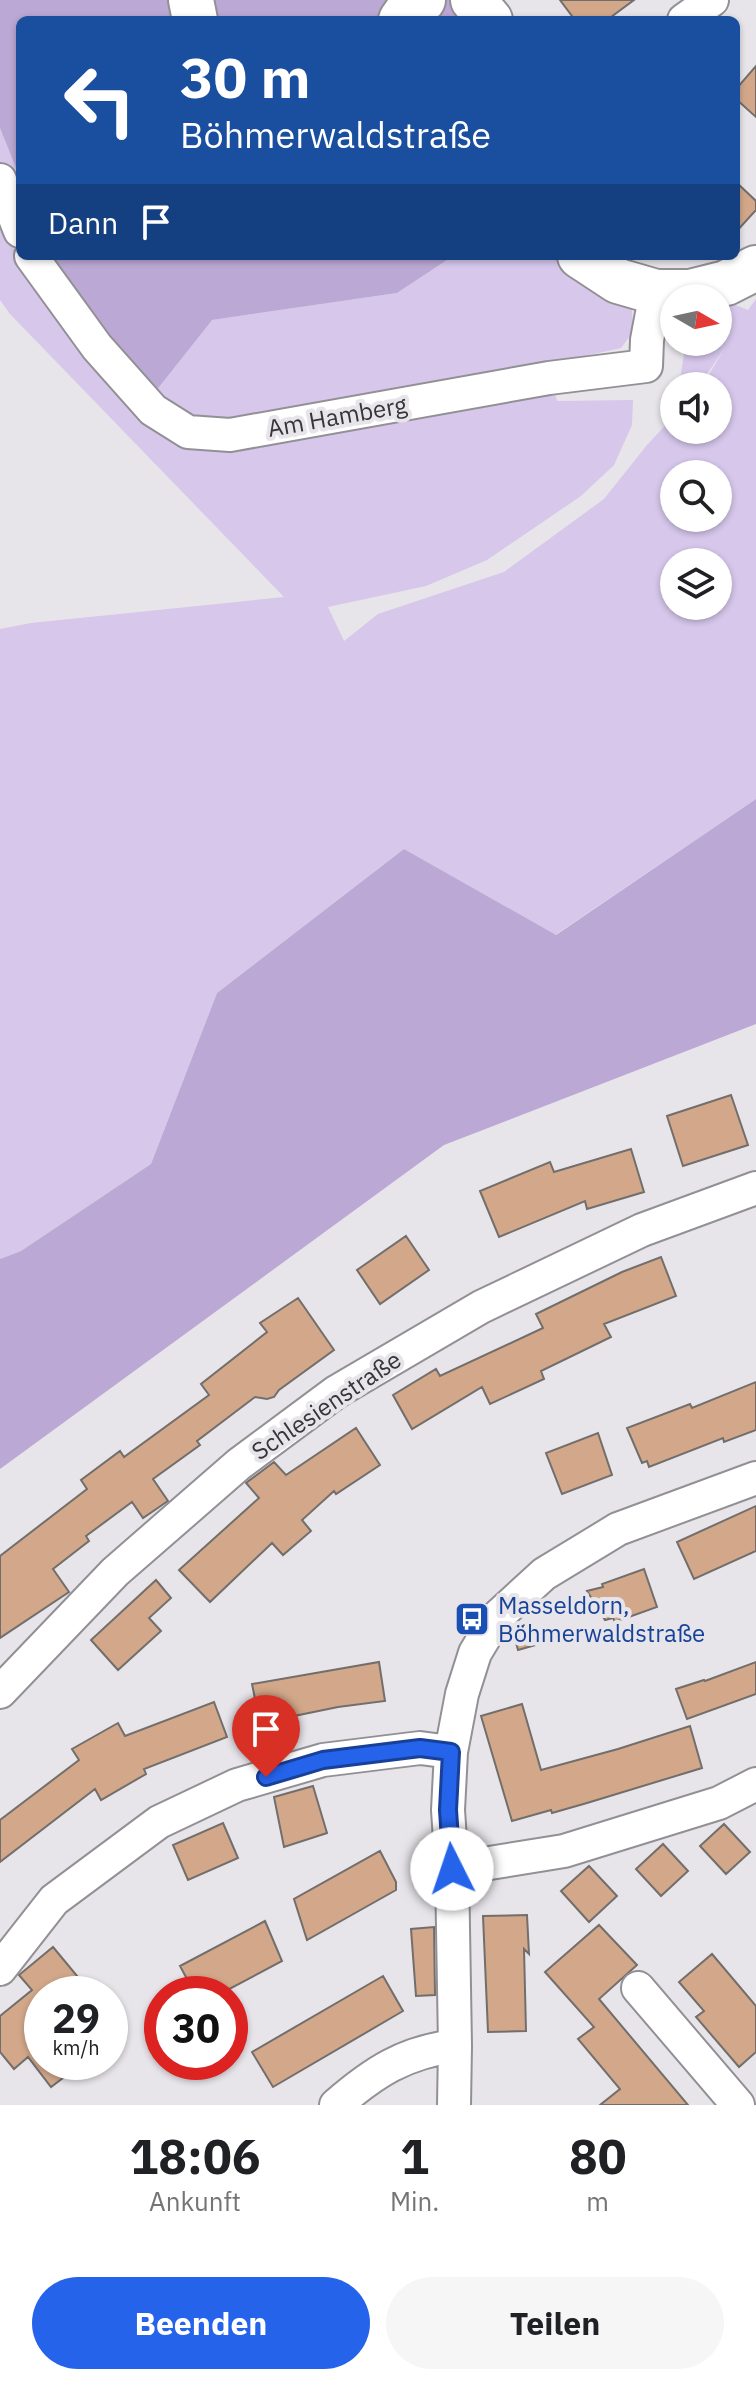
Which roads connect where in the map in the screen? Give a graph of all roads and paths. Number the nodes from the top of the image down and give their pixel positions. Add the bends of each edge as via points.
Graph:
1 (423, 0) edge
2 (473, 0) edge
3 (712, 0) edge
4 (404, 16) edge
5 (487, 16) edge
6 (690, 16) edge
7 (0, 180) edge
8 (16, 221) edge
9 (34, 260) edge
10 (586, 260) edge
11 (756, 268) edge
12 (656, 292) junction
13 (756, 1188) edge
14 (756, 1478) edge
15 (0, 1692) edge
16 (451, 1752) junction
17 (756, 1784) edge
18 (452, 1869) junction
19 (0, 1969) edge
20 (638, 1988) dead end
21 (455, 2046) junction
22 (336, 2105) edge
23 (454, 2105) edge
24 (738, 2105) edge

1 - 4 street
2 - 5 street
3 - 6 street
7 - 8 street
9 - 12 street, Am Hamberg via 97,347 153,410 188,432 205,434 230,435 549,378 646,366
10 - 12 street via 618,281
11 - 12 street via 690,292
13 - 15 street, Schlesienstraße via 642,1230 481,1307 336,1392 239,1464 115,1572
14 - 16 street via 618,1529 544,1574 496,1618 475,1653
16 - 18 street
16 - 19 street via 420,1748 323,1760 237,1785 159,1822 54,1900
17 - 18 street via 719,1803 564,1851
18 - 21 street
20 - 24 street
21 - 22 street via 399,2060
21 - 23 street

